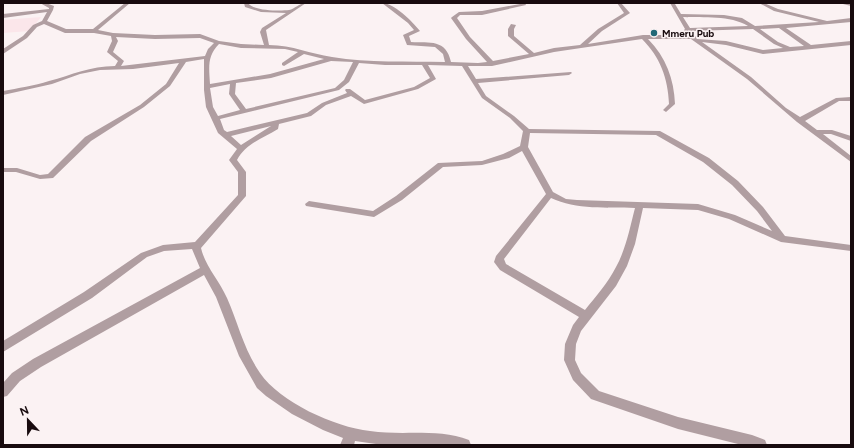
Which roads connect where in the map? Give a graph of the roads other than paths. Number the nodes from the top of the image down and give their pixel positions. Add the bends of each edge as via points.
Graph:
1 (42, 3) edge
2 (128, 3) edge
3 (246, 3) edge
4 (304, 3) edge
5 (384, 3) edge
6 (522, 3) edge
7 (619, 3) edge
8 (673, 3) edge
9 (716, 3) edge
10 (762, 3) edge
11 (845, 3) edge
12 (851, 4) edge
13 (51, 10) junction
14 (291, 10) junction
15 (679, 15) junction
16 (3, 16) edge
17 (851, 20) edge
18 (44, 22) junction
19 (826, 22) junction
20 (513, 25) dead end
21 (781, 26) junction
22 (755, 28) junction
23 (688, 30) junction
24 (94, 31) junction
25 (113, 35) junction
26 (644, 37) junction
27 (694, 38) junction
28 (218, 42) junction
29 (851, 43) edge
30 (6, 47) edge
31 (266, 47) junction
32 (582, 47) junction
33 (809, 48) junction
34 (790, 50) junction
35 (3, 52) edge
36 (302, 52) junction
37 (532, 54) junction
38 (207, 57) junction
39 (331, 59) junction
40 (184, 60) junction
41 (356, 62) junction
42 (424, 63) junction
43 (448, 63) junction
44 (284, 64) dead end
45 (492, 64) junction
46 (464, 65) junction
47 (117, 67) junction
48 (569, 73) dead end
49 (474, 81) junction
50 (233, 83) junction
51 (208, 86) junction
52 (343, 86) junction
53 (3, 93) edge
54 (352, 93) junction
55 (851, 99) edge
56 (666, 110) dead end
57 (245, 112) junction
58 (216, 118) junction
59 (799, 121) junction
60 (275, 122) junction
61 (527, 131) junction
62 (814, 132) junction
63 (225, 135) junction
64 (842, 135) junction
65 (851, 135) edge
66 (851, 139) edge
67 (524, 147) junction
68 (241, 149) junction
69 (851, 160) edge
70 (3, 170) edge
71 (550, 194) junction
72 (309, 204) dead end
73 (640, 204) junction
74 (781, 239) junction
75 (197, 245) junction
76 (851, 248) edge
77 (206, 269) junction
78 (585, 315) junction
79 (3, 347) edge
80 (3, 392) edge
81 (349, 440) edge
82 (437, 442) edge
83 (464, 445) edge
84 (760, 445) edge

1 - 13 street via 51,6
2 - 24 street
3 - 14 street via 253,9
4 - 14 street
5 - 43 street via 410,22 417,31 406,35 410,44 436,44 446,53
6 - 45 street via 524,5 507,9 459,14 454,18
7 - 32 street via 627,13 600,30
8 - 9 street
8 - 15 street
10 - 19 street via 774,10
11 - 12 street
13 - 16 street
13 - 18 street
14 - 31 street via 264,29
15 - 22 street via 737,19
15 - 23 street
17 - 19 street
18 - 24 street via 65,31
18 - 30 street via 35,26 26,37
19 - 21 street
20 - 37 street via 511,36
21 - 22 street
21 - 33 street
22 - 23 street
22 - 34 street
23 - 27 street
24 - 25 street
25 - 28 street via 190,35
25 - 47 street via 115,41 110,52 121,61
26 - 27 street
26 - 32 street
26 - 56 street via 658,51 672,82 672,104
27 - 34 street via 755,51
27 - 59 street via 749,78
28 - 31 street
28 - 38 street
29 - 33 street
30 - 35 street
31 - 36 street via 285,47
32 - 37 street
33 - 34 street
36 - 39 street
36 - 44 street
37 - 45 street
38 - 40 street
38 - 51 street
39 - 41 street
39 - 50 street via 271,76
40 - 47 street
40 - 70 street via 168,85 142,106 88,139 50,176 40,177 17,170
41 - 42 street
41 - 52 street
42 - 43 street
42 - 54 street via 433,78 425,84 368,101 361,101
43 - 46 street
45 - 46 street
46 - 49 street
47 - 53 street via 90,70 50,83
48 - 49 street
49 - 61 street via 484,97
50 - 51 street
50 - 57 street via 232,94
51 - 58 street via 207,101
52 - 54 street
52 - 57 street
54 - 60 street via 324,104 309,115
55 - 59 street via 838,99
57 - 58 street
58 - 63 street
59 - 62 street
60 - 63 street
60 - 68 street via 275,127
61 - 67 street
61 - 74 street via 657,133 706,160 735,183 760,209
62 - 64 street
62 - 69 street
63 - 68 street
64 - 65 street
64 - 66 street
67 - 71 street
67 - 72 street via 506,156 482,163 441,165 374,214
68 - 75 street via 233,160 242,172 242,196
71 - 73 street via 564,201 577,203
71 - 78 street via 499,258 499,262 503,267
73 - 74 street via 698,207 732,217
73 - 78 street via 622,266 608,288
74 - 76 street
75 - 77 street via 196,250
75 - 79 street via 163,248 144,255 88,295
77 - 80 street via 37,363 16,377
77 - 81 street via 222,298 243,352 261,384 298,410
78 - 84 street via 570,344 569,357 574,374 595,395 678,423
81 - 82 street via 370,438
82 - 83 street

